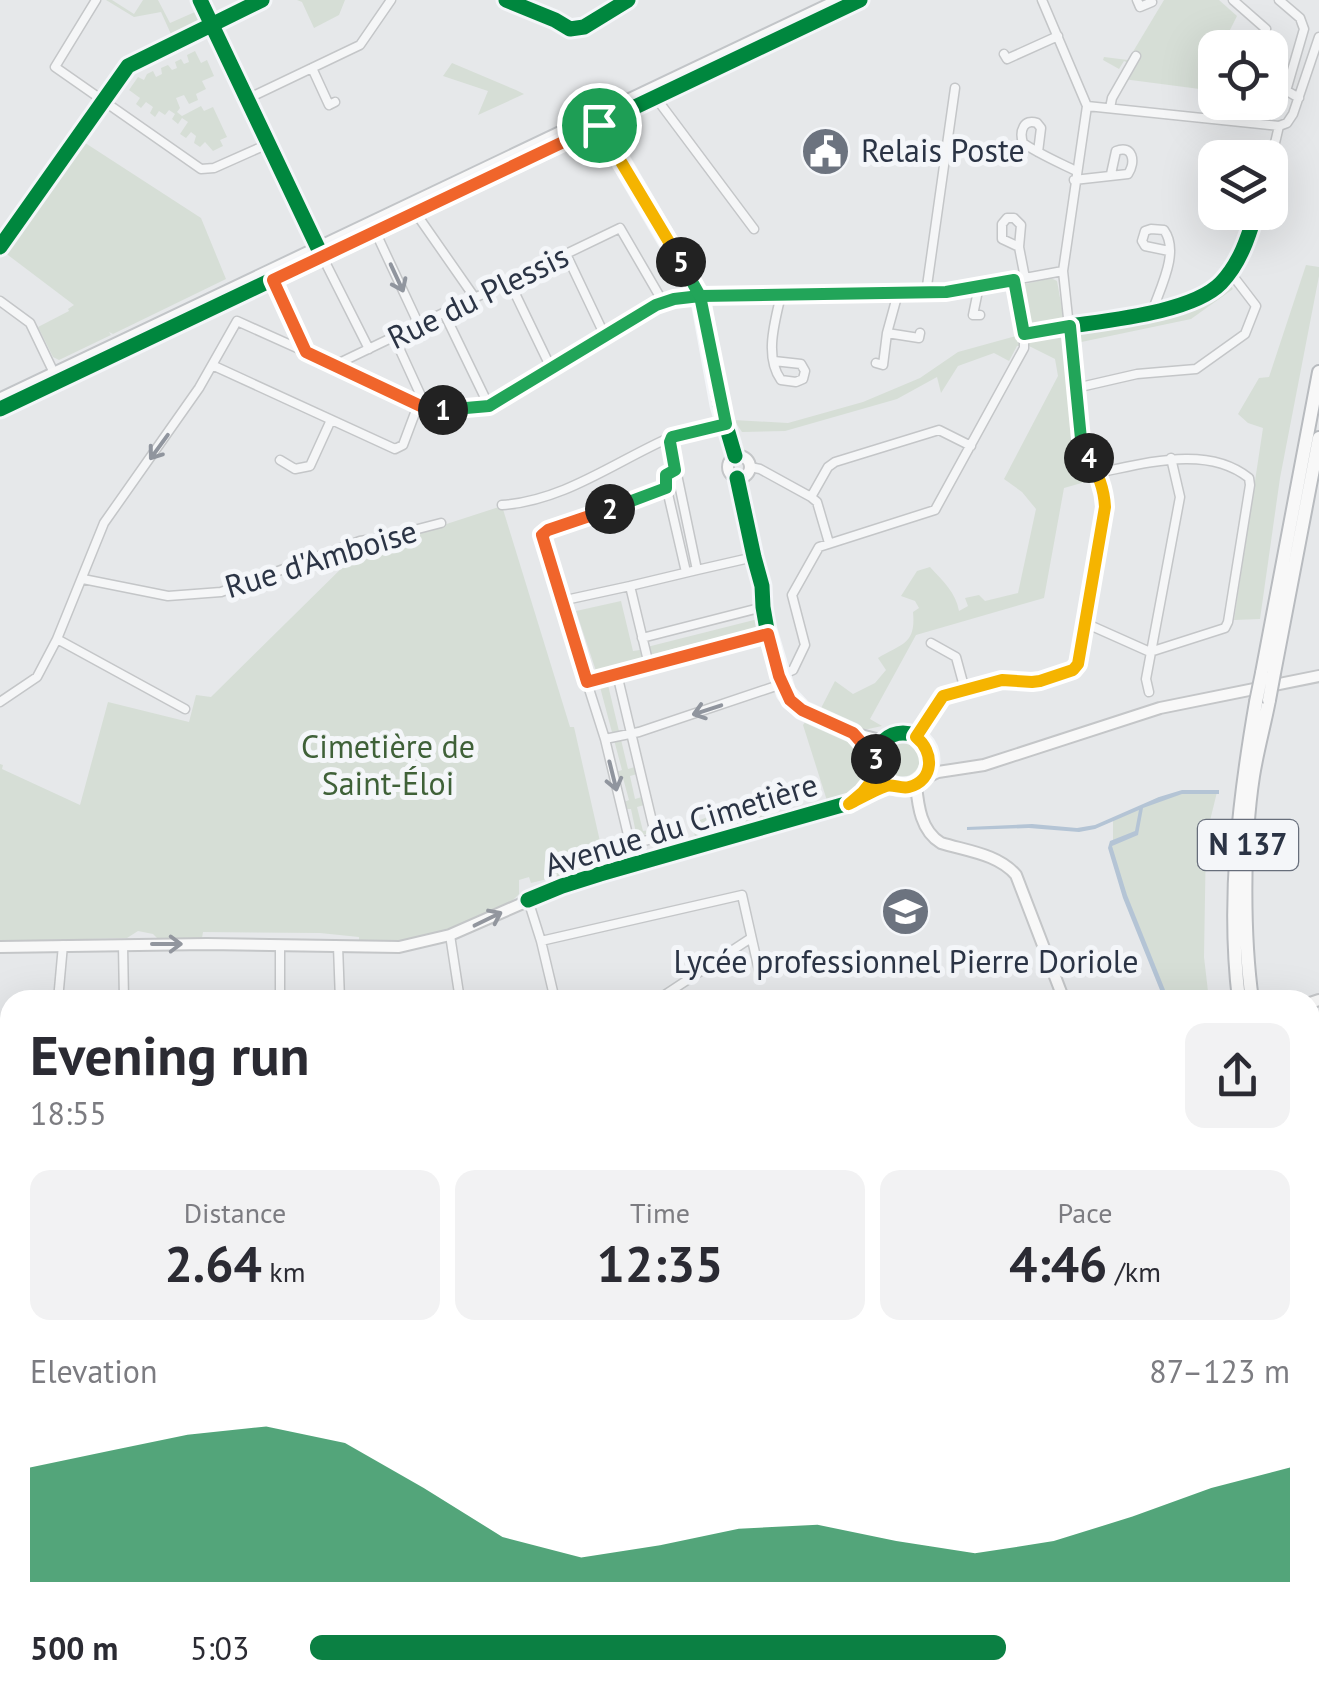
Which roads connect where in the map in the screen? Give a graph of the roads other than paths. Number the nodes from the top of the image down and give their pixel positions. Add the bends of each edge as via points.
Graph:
1 (96, 0) edge
2 (200, 0) edge
3 (262, 0) edge
4 (391, 0) edge
5 (506, 0) edge
6 (628, 0) edge
7 (839, 0) edge
8 (860, 0) edge
9 (1042, 0) edge
10 (1137, 0) edge
11 (1233, 0) edge
12 (1280, 0) edge
13 (1152, 2) edge
14 (212, 24) junction
15 (1265, 30) edge
16 (1058, 36) junction
17 (1319, 37) edge
18 (1004, 54) dead end
19 (1136, 56) dead end
20 (312, 68) junction
21 (1288, 84) edge
22 (955, 88) dead end
23 (1288, 92) edge
24 (656, 98) junction
25 (1299, 98) junction
26 (102, 100) junction
27 (247, 100) junction
28 (335, 102) dead end
29 (1087, 106) junction
30 (1110, 108) junction
31 (597, 121) junction
32 (1279, 126) junction
33 (1276, 140) edge
34 (268, 144) junction
35 (1038, 152) dead end
36 (1111, 174) dead end
37 (1075, 176) junction
38 (415, 212) junction
39 (754, 228) dead end
40 (1250, 230) edge
41 (375, 231) junction
42 (0, 247) edge
43 (1019, 247) dead end
44 (1170, 251) dead end
45 (321, 252) junction
46 (566, 254) junction
47 (1063, 270) junction
48 (1230, 272) junction
49 (1025, 278) junction
50 (273, 280) junction
51 (1014, 280) junction
52 (509, 282) junction
53 (979, 286) junction
54 (898, 293) junction
55 (926, 293) junction
56 (781, 295) junction
57 (700, 296) junction
58 (475, 298) junction
59 (0, 302) edge
60 (664, 302) junction
61 (444, 312) junction
62 (1152, 312) junction
63 (980, 316) dead end
64 (419, 325) junction
65 (1070, 326) junction
66 (920, 332) dead end
67 (888, 333) junction
68 (1024, 334) junction
69 (605, 336) junction
70 (394, 337) junction
71 (369, 348) junction
72 (306, 352) junction
73 (774, 360) dead end
74 (876, 363) dead end
75 (212, 365) junction
76 (335, 365) junction
77 (551, 368) junction
78 (1319, 372) edge
79 (54, 373) junction
80 (1076, 388) junction
81 (0, 399) edge
82 (489, 406) junction
83 (422, 407) junction
84 (0, 409) edge
85 (331, 420) junction
86 (726, 424) junction
87 (672, 437) junction
88 (1319, 438) edge
89 (971, 446) junction
90 (735, 456) junction
91 (1171, 458) junction
92 (280, 460) dead end
93 (750, 467) junction
94 (675, 470) junction
95 (1098, 474) junction
96 (738, 478) junction
97 (666, 488) junction
98 (810, 497) junction
99 (502, 505) dead end
100 (441, 523) dead end
101 (829, 543) junction
102 (754, 557) junction
103 (696, 570) junction
104 (686, 572) junction
105 (83, 579) junction
106 (630, 586) junction
107 (561, 601) junction
108 (763, 608) junction
109 (1085, 623) junction
110 (768, 634) junction
111 (642, 638) junction
112 (57, 639) junction
113 (932, 643) dead end
114 (1150, 652) junction
115 (649, 666) junction
116 (1268, 673) junction
117 (617, 674) junction
118 (1319, 676) edge
119 (780, 680) junction
120 (587, 682) junction
121 (965, 690) junction
122 (1149, 692) dead end
123 (0, 702) edge
124 (186, 709) dead end
125 (631, 732) junction
126 (853, 733) junction
127 (916, 737) junction
128 (604, 739) junction
129 (884, 741) junction
130 (930, 756) junction
131 (876, 758) junction
132 (952, 768) junction
133 (878, 773) junction
134 (919, 782) junction
135 (890, 784) junction
136 (902, 788) junction
137 (849, 804) junction
138 (918, 809) junction
139 (656, 838) junction
140 (660, 858) junction
141 (528, 900) junction
142 (450, 936) junction
143 (751, 938) junction
144 (542, 941) junction
145 (64, 945) junction
146 (123, 945) junction
147 (280, 945) junction
148 (338, 946) junction
149 (0, 947) edge
150 (760, 975) dead end
151 (59, 990) edge
152 (124, 990) edge
153 (280, 990) edge
154 (340, 990) edge
155 (458, 990) edge
156 (552, 990) edge
157 (672, 990) edge
158 (1060, 990) edge
159 (1245, 990) edge

1 - 26 street via 55,67
2 - 14 street
3 - 14 street
4 - 20 street via 360,46
5 - 6 street via 570,30
7 - 31 main road
8 - 24 main road
9 - 16 street
10 - 13 street via 1140,7
11 - 15 street
12 - 21 street via 1304,30
14 - 26 street via 128,66
14 - 27 street
16 - 18 street via 1006,59
16 - 29 street
17 - 25 street
19 - 30 street
20 - 27 street
20 - 28 street via 329,105
22 - 55 street
23 - 25 street
24 - 31 main road
24 - 39 street
25 - 32 street via 1290,120
26 - 34 street via 201,168
26 - 42 street
27 - 34 street
29 - 30 street
29 - 37 street
30 - 32 street
31 - 38 main road
31 - 45 main road
31 - 57 street
32 - 33 street
34 - 45 street
35 - 37 street
36 - 37 street
37 - 47 street
38 - 41 main road
38 - 58 street
40 - 48 street
41 - 45 main road
41 -> 64 street
43 - 49 street
44 - 62 street
45 - 50 main road
45 - 71 street
45 - 79 main road
46 - 52 street, Rue du Plessis
46 - 60 street, Rue du Plessis via 620,228
46 - 69 street
47 - 49 street
47 - 65 street
48 - 62 street via 1204,296
48 - 80 street via 1256,306 1245,334 1196,369
49 - 51 street
50 - 72 street
50 - 84 main road
51 - 53 street
51 - 68 street
52 - 58 street, Rue du Plessis
52 - 77 street
53 - 55 street
53 - 63 street via 973,314
54 - 55 street
54 - 56 street
54 - 67 street
56 - 57 street
56 - 73 street
57 - 60 street
57 - 86 street
58 - 61 street, Rue du Plessis
59 - 79 street via 27,320
60 - 69 street
61 - 64 street, Rue du Plessis
61 - 82 street
62 - 65 street
64 - 70 street, Rue du Plessis
65 - 68 street
65 - 80 street
66 - 67 street via 919,338
67 - 74 street via 884,365
68 - 89 street via 1024,348
69 - 77 street
70 - 71 street, Rue du Plessis
70 - 83 street
71 - 76 street, Rue du Plessis
72 - 75 street via 236,321
72 - 76 street
75 - 85 street
75 -> 105 street via 104,523
76 - 83 street
77 - 82 street
78 - 116 highway, N 137
79 - 81 main road
80 - 95 street via 1081,439
82 - 83 street
83 - 85 street via 399,448
85 - 92 street via 310,466 295,469
86 - 87 street
86 - 90 street
87 - 94 street
87 - 99 street via 572,486
88 - 116 highway, N 137
89 - 98 street via 939,430 835,462
89 - 101 street via 935,510
90 - 93 street
90 - 96 street via 728,468
91 - 95 street
91 - 114 street via 1180,496
91 - 114 street via 1220,464 1242,473 1250,485 1225,628
93 - 96 street
93 - 98 street
94 - 97 street via 666,475
94 - 103 street
95 - 109 street via 1105,507
96 - 102 street
97 - 104 street
97 - 107 street via 543,532
98 - 101 street
100 - 105 street, Rue d'Amboise via 360,541 221,592 168,596
101 - 119 street via 819,547 792,595 805,645
102 - 103 street
102 - 108 street
103 - 104 street
104 - 106 street
105 - 112 street
106 - 107 street
106 - 111 street
107 - 120 street
108 - 110 street
108 - 111 street
109 - 114 street
109 - 121 street via 1073,670
110 - 115 street
110 - 119 street
111 - 115 street
112 - 123 street via 37,677
112 - 124 street
113 - 121 street via 956,658
114 - 122 street
115 - 117 street
116 - 159 highway, N 137, bridge via 1248,839
117 - 120 street
117 - 125 street
118 - 132 street via 1160,708 984,765
119 -> 125 street
119 - 126 street via 802,710
120 - 128 street
121 - 127 street via 943,696
125 - 128 street
125 - 139 street
126 - 129 street
126 - 131 street
127 - 129 street via 900,733
127 - 130 street
128 -> 139 street via 629,840
129 - 131 street
130 - 132 street
130 - 134 street
131 - 133 street
132 - 134 street
133 - 135 street
133 - 137 street, Avenue du Cimetière
134 - 136 street
134 - 138 street
135 - 136 street
135 - 137 street, Avenue du Cimetière
136 - 138 street
137 - 140 street, Avenue du Cimetière
138 - 158 street via 941,843 1008,864
139 - 140 street
140 - 141 street, Avenue du Cimetière
142 -> 141 street, Avenue du Cimetière
141 - 144 street
142 - 148 street, Avenue du Cimetière via 400,947
142 - 155 street
143 - 144 street via 742,895
143 - 150 street
143 - 157 street
144 - 156 street
145 - 146 street, Avenue du Cimetière
145 - 149 street, Avenue du Cimetière
145 - 151 street
146 -> 147 street, Avenue du Cimetière
146 - 152 street
147 - 148 street, Avenue du Cimetière
147 - 153 street
148 - 154 street

